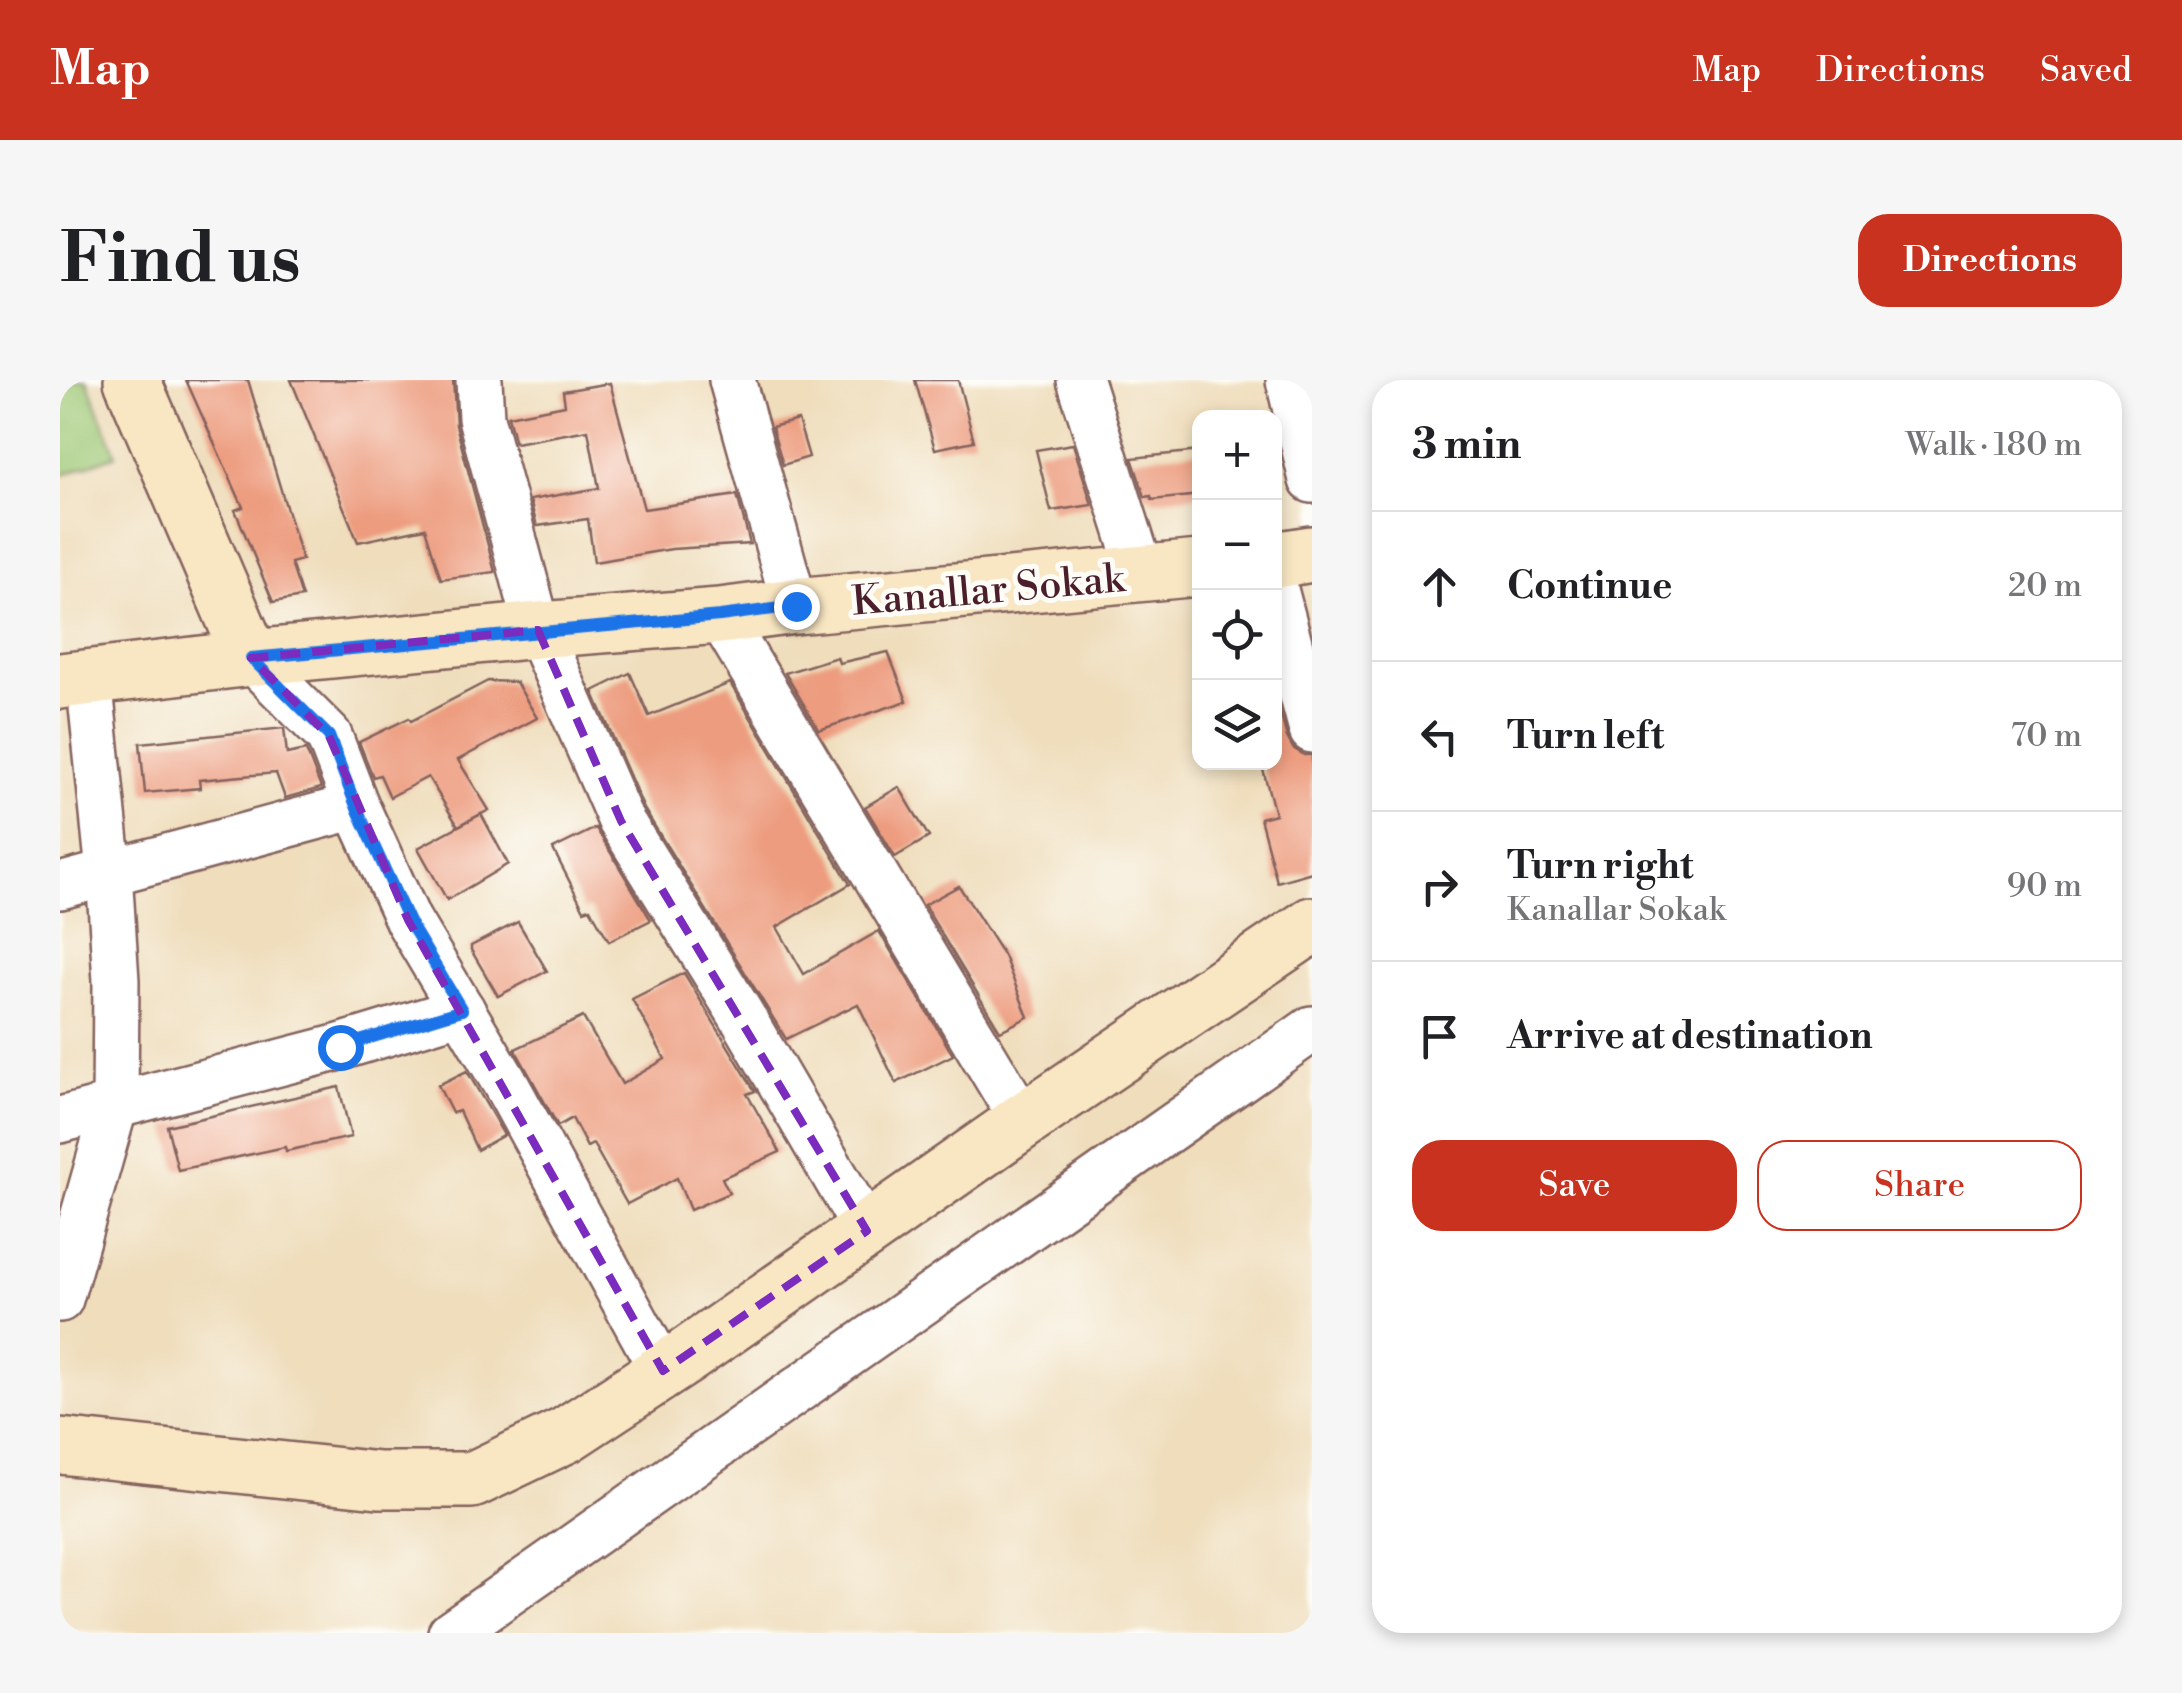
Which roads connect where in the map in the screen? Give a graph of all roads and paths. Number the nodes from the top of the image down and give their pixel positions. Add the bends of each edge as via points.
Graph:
1 (132, 380) edge
2 (479, 380) edge
3 (732, 380) edge
4 (1080, 380) edge
5 (1289, 380) edge
6 (1312, 480) edge
7 (1312, 554) edge
8 (1282, 559) edge
9 (1192, 569) edge
10 (1142, 575) junction
11 (1275, 590) edge
12 (796, 606) junction
13 (720, 616) junction
14 (538, 630) junction
15 (251, 658) junction
16 (75, 680) edge
17 (1312, 730) edge
18 (356, 806) junction
19 (109, 872) junction
20 (60, 886) edge
21 (1312, 925) edge
22 (462, 1010) junction
23 (1312, 1029) edge
24 (115, 1105) junction
25 (60, 1120) edge
26 (1024, 1121) junction
27 (866, 1230) junction
28 (60, 1299) edge
29 (663, 1372) junction
30 (60, 1446) edge
31 (452, 1633) edge

1 - 15 street
2 - 14 street via 481,418
3 - 12 street
4 - 10 street
5 - 6 street
7 - 8 street
9 - 10 street, Kanallar Sokak
10 - 12 street, Kanallar Sokak
11 - 17 street
12 - 13 street, Kanallar Sokak
13 - 14 street, Kanallar Sokak
13 - 26 street
14 - 15 street, Kanallar Sokak
14 - 27 street via 621,821
15 - 16 street, Kanallar Sokak
15 - 18 street via 329,736
16 - 19 street
18 - 19 street
18 - 22 street via 408,920
19 - 20 street
19 - 24 street
21 - 26 street
22 - 24 street
22 - 29 street
23 - 31 street
24 - 25 street
24 - 28 street
26 - 27 street
27 - 29 street
29 - 30 street via 566,1434 472,1480 379,1480

